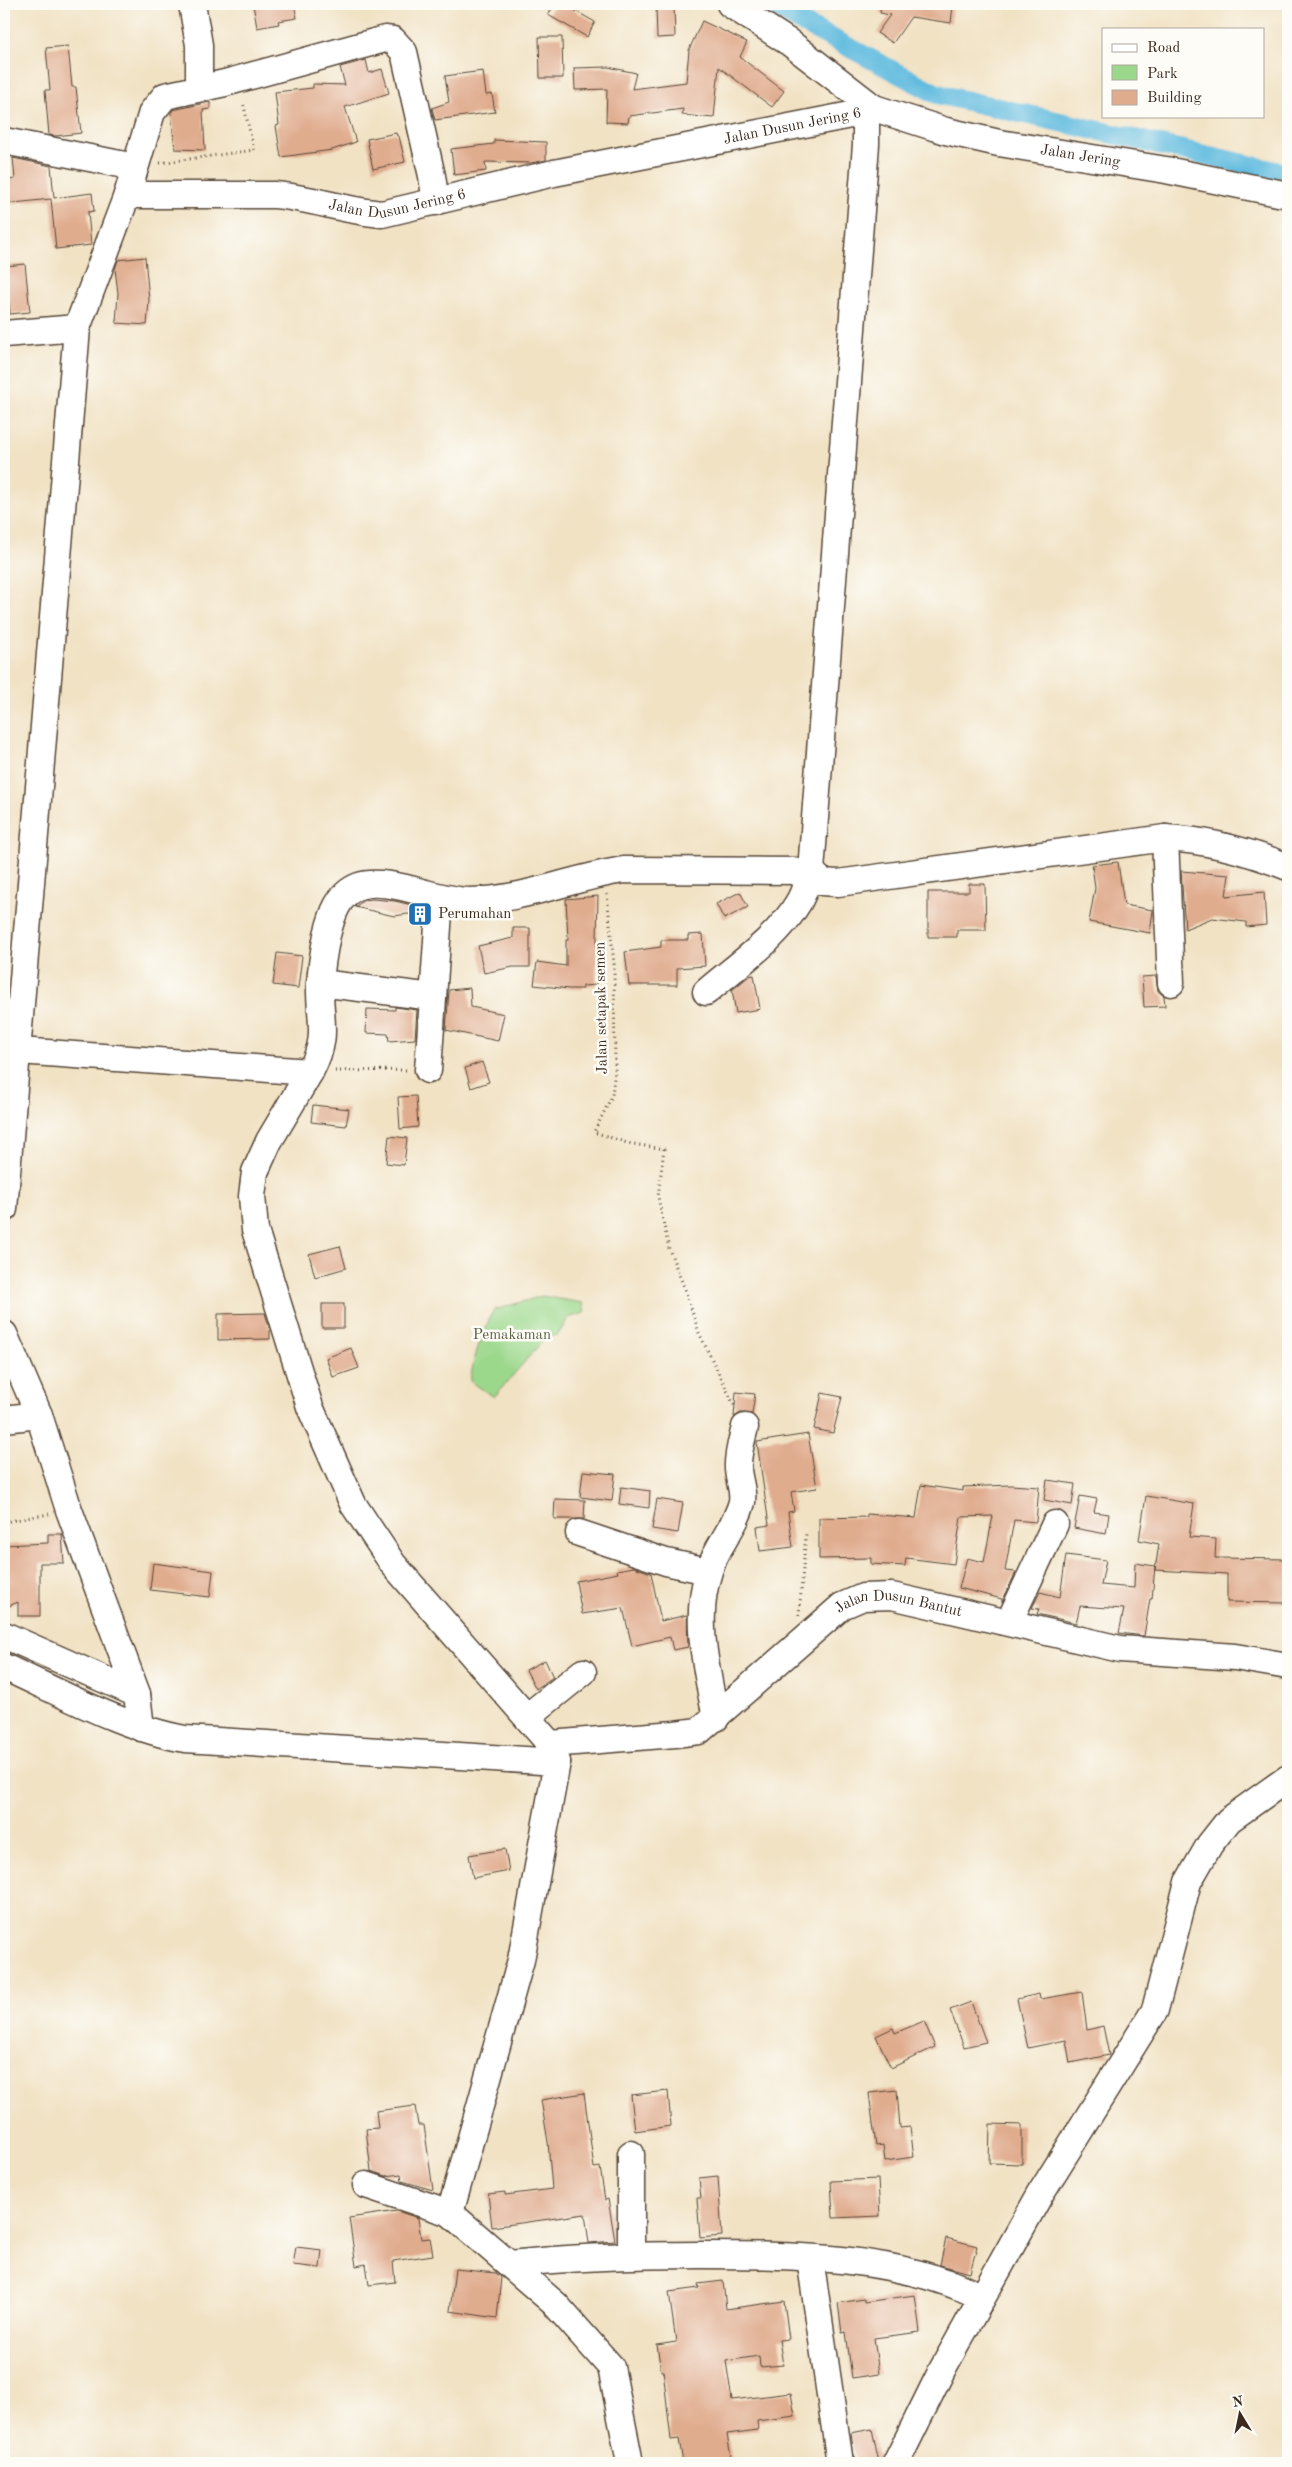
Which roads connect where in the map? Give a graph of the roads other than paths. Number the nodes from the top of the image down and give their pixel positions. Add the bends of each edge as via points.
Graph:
1 (192, 4) edge
2 (730, 4) edge
3 (199, 88) junction
4 (870, 110) junction
5 (4, 141) edge
6 (135, 166) junction
7 (127, 195) junction
8 (1288, 195) edge
9 (436, 202) junction
10 (77, 328) junction
11 (4, 334) edge
12 (1165, 838) junction
13 (1288, 867) edge
14 (811, 871) junction
15 (440, 898) junction
16 (320, 983) junction
17 (1171, 983) dead end
18 (706, 992) dead end
19 (433, 997) junction
20 (19, 1051) junction
21 (428, 1070) road end
22 (310, 1072) junction
23 (4, 1208) edge
24 (4, 1334) edge
25 (39, 1415) junction
26 (4, 1419) edge
27 (745, 1427) road end
28 (1056, 1524) dead end
29 (579, 1533) dead end
30 (708, 1571) junction
31 (1009, 1622) junction
32 (4, 1635) edge
33 (1288, 1666) edge
34 (4, 1667) edge
35 (583, 1672) dead end
36 (139, 1713) junction
37 (527, 1717) junction
38 (716, 1718) junction
39 (554, 1753) junction
40 (1288, 1778) edge
41 (631, 2154) dead end
42 (366, 2185) dead end
43 (450, 2213) junction
44 (631, 2255) junction
45 (810, 2258) junction
46 (510, 2264) junction
47 (982, 2297) junction
48 (630, 2463) edge
49 (840, 2463) edge
50 (896, 2463) edge

1 - 3 street via 199,45
2 - 4 street via 790,43
3 - 6 street via 165,96 152,112
3 - 9 street via 392,40 404,52 410,73
4 - 8 street, Jalan Jering via 999,143 1166,170
4 - 9 street, Jalan Dusun Jering 6 via 554,173
4 - 14 street
5 - 6 street
6 - 7 street
7 - 9 street, Jalan Dusun Jering 6 via 275,194 382,214
7 - 10 street
10 - 11 street
10 - 20 street
12 - 13 street via 1194,839 1257,854
12 - 14 street via 838,883 822,882
12 - 17 street
14 - 15 street via 655,869 605,873 543,890 493,898 470,901
14 - 18 street via 800,901 790,916
15 - 16 street via 371,883 347,893 335,908
15 - 19 street
16 - 19 street
16 - 22 street via 323,1034 320,1053
19 - 21 street
20 - 22 street
20 - 23 street
22 - 37 street via 269,1140 255,1172 252,1196 255,1230 310,1407 353,1504 393,1564
24 - 25 street
25 - 26 street
25 - 36 street
27 - 30 street via 738,1462 742,1500 739,1512
28 - 31 street
29 - 30 street via 666,1562
30 - 38 street via 701,1606 704,1653
31 - 33 street, Jalan Dusun Bantut via 1120,1649 1236,1657
31 - 38 street, Jalan Dusun Bantut via 919,1600 875,1595 858,1599 842,1606
32 - 36 street
34 - 36 street
35 - 37 street
36 - 39 street, Jalan Dusun Bantut via 185,1739
37 - 39 street
38 - 39 street, Jalan Dusun Bantut via 699,1731
39 - 43 street via 520,1960
40 - 47 street via 1229,1820 1210,1844 1188,1882 1155,2010 1042,2191
41 - 44 street
42 - 43 street
43 - 46 street
44 - 45 street via 766,2254
44 - 46 street
45 - 47 street via 883,2266 958,2285
45 - 49 street
46 - 48 street via 556,2304 610,2367
47 - 50 street

